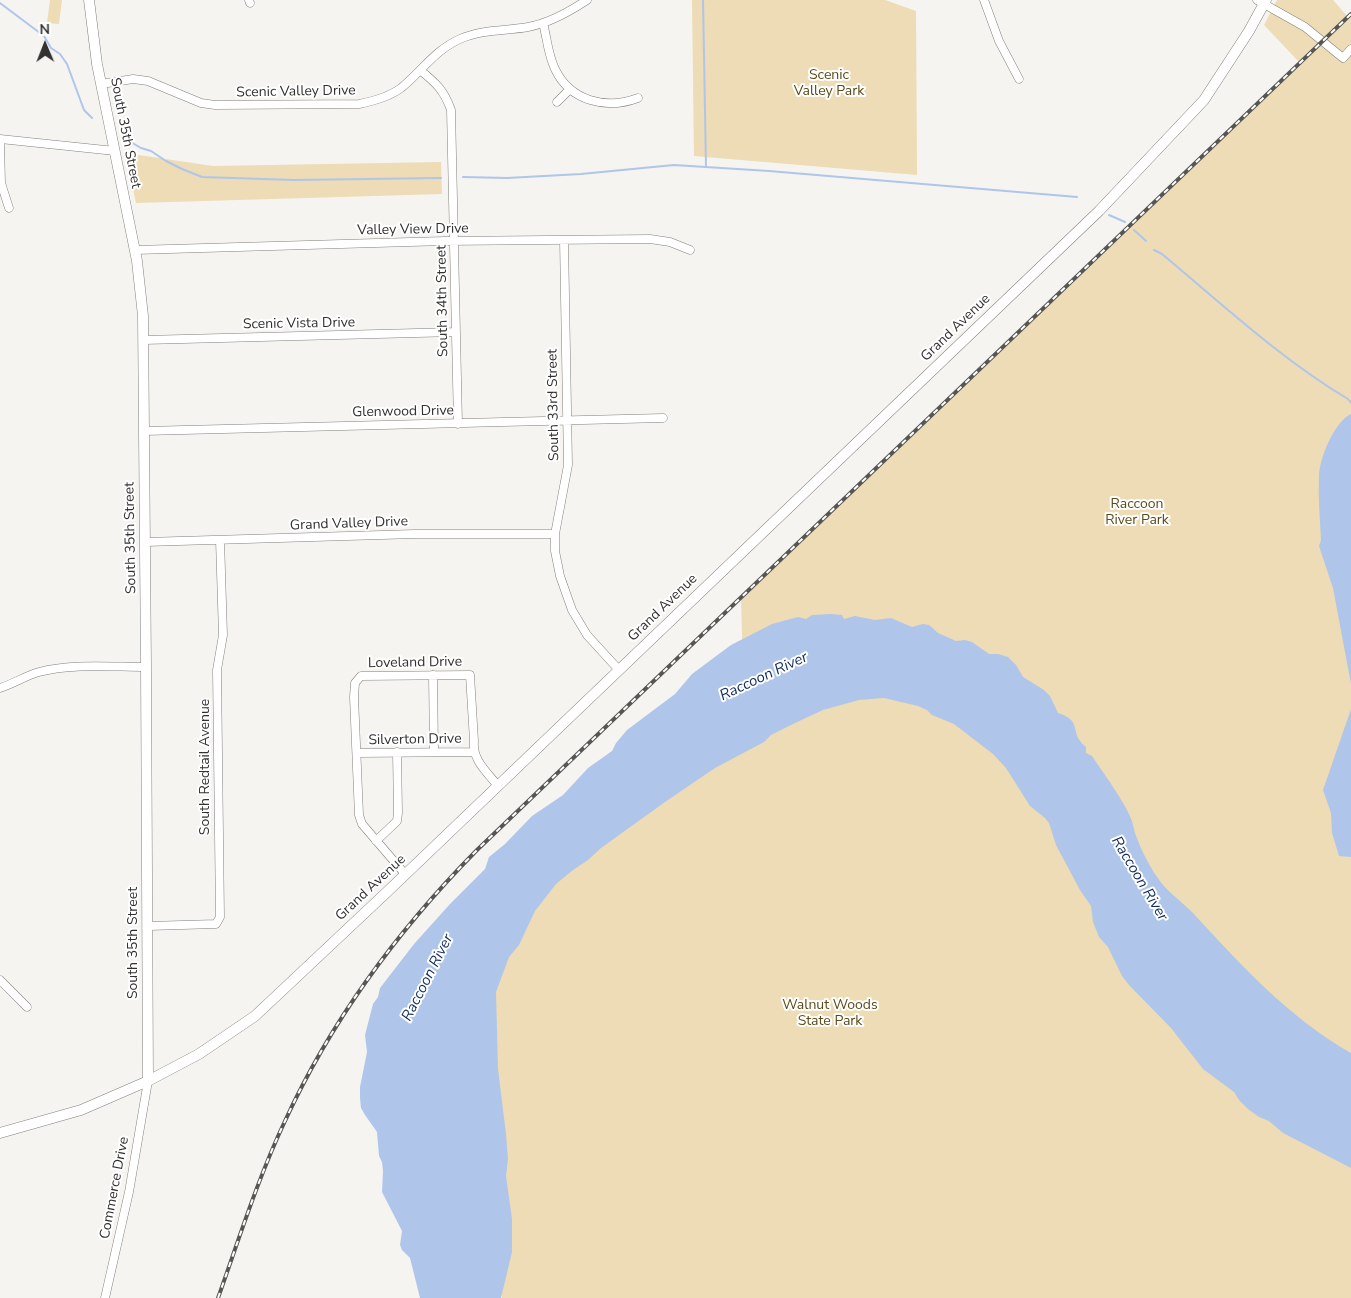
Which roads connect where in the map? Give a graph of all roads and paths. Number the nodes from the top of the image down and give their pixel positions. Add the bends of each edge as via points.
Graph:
1 (89, 0) edge
2 (587, 0) edge
3 (984, 0) edge
4 (1263, 1) edge
5 (542, 23) junction
6 (1351, 49) edge
7 (420, 70) junction
8 (1019, 79) dead end
9 (101, 84) junction
10 (570, 89) junction
11 (638, 98) dead end
12 (557, 102) dead end
13 (0, 139) edge
14 (0, 144) edge
15 (115, 151) junction
16 (9, 208) dead end
17 (564, 240) junction
18 (454, 241) junction
19 (135, 250) junction
20 (690, 250) dead end
21 (456, 332) junction
22 (144, 340) junction
23 (663, 418) dead end
24 (567, 421) junction
25 (458, 424) junction
26 (144, 431) junction
27 (554, 534) junction
28 (220, 540) junction
29 (145, 542) junction
30 (146, 667) junction
31 (618, 670) junction
32 (433, 675) junction
33 (0, 688) edge
34 (397, 752) junction
35 (434, 752) junction
36 (473, 752) junction
37 (356, 753) junction
38 (498, 786) junction
39 (376, 841) junction
40 (405, 874) junction
41 (148, 926) junction
42 (0, 980) edge
43 (27, 1007) dead end
44 (148, 1081) junction
45 (0, 1133) edge
46 (105, 1298) edge

1 - 9 main road, South 35th Street
2 - 5 street, Scenic Valley Drive
3 - 8 street via 999,41
4 - 6 street via 1305,27 1343,58
4 - 31 main road, Grand Avenue via 1254,23 1204,100 1099,211
5 - 7 street, Scenic Valley Drive via 461,38 439,51
5 - 10 street via 554,68
7 - 9 street, Scenic Valley Drive via 393,93 359,104 215,105 201,103 148,80
7 - 18 street, South 34th Street via 437,84 451,110
9 - 15 main road, South 35th Street
10 - 11 street via 587,99 606,104
10 - 12 street
13 - 15 street
14 - 16 street via 1,183
15 - 19 main road, South 35th Street
17 - 18 street, Valley View Drive
17 - 20 street, Valley View Drive via 650,238
17 - 24 street, South 33rd Street
18 - 19 street, Valley View Drive
18 - 21 street, South 34th Street
19 - 22 main road, South 35th Street
21 - 22 street, Scenic Vista Drive
21 - 25 street, South 34th Street
22 - 26 main road, South 35th Street
23 - 24 street, Glenwood Drive
24 - 25 street, Glenwood Drive
24 - 27 street, South 33rd Street via 568,464
25 - 26 street, Glenwood Drive
26 - 29 main road, South 35th Street
27 - 28 street, Grand Valley Drive
27 - 31 street, South 33rd Street via 560,576 572,610 587,635
28 - 29 street, Grand Valley Drive
28 - 41 street, South Redtail Avenue via 223,635 217,670 220,917 216,924
29 - 30 main road, South 35th Street
30 - 33 street via 52,670
30 - 41 main road, South 35th Street
31 - 38 main road, Grand Avenue
32 - 35 street
32 - 36 street, Loveland Drive via 470,675
32 - 37 street, Loveland Drive via 361,676 355,683 354,698
34 - 35 street, Silverton Drive
34 - 37 street, Silverton Drive
34 - 39 street via 398,813 396,821
35 - 36 street, Silverton Drive
36 - 38 street
37 - 39 street via 359,815
38 - 40 main road, Grand Avenue
39 - 40 street
40 - 44 main road, Grand Avenue via 255,1016 199,1054
41 - 44 main road, South 35th Street
42 - 43 street
44 - 45 main road, Grand Avenue via 82,1110
44 - 46 street, Commerce Drive via 129,1192

